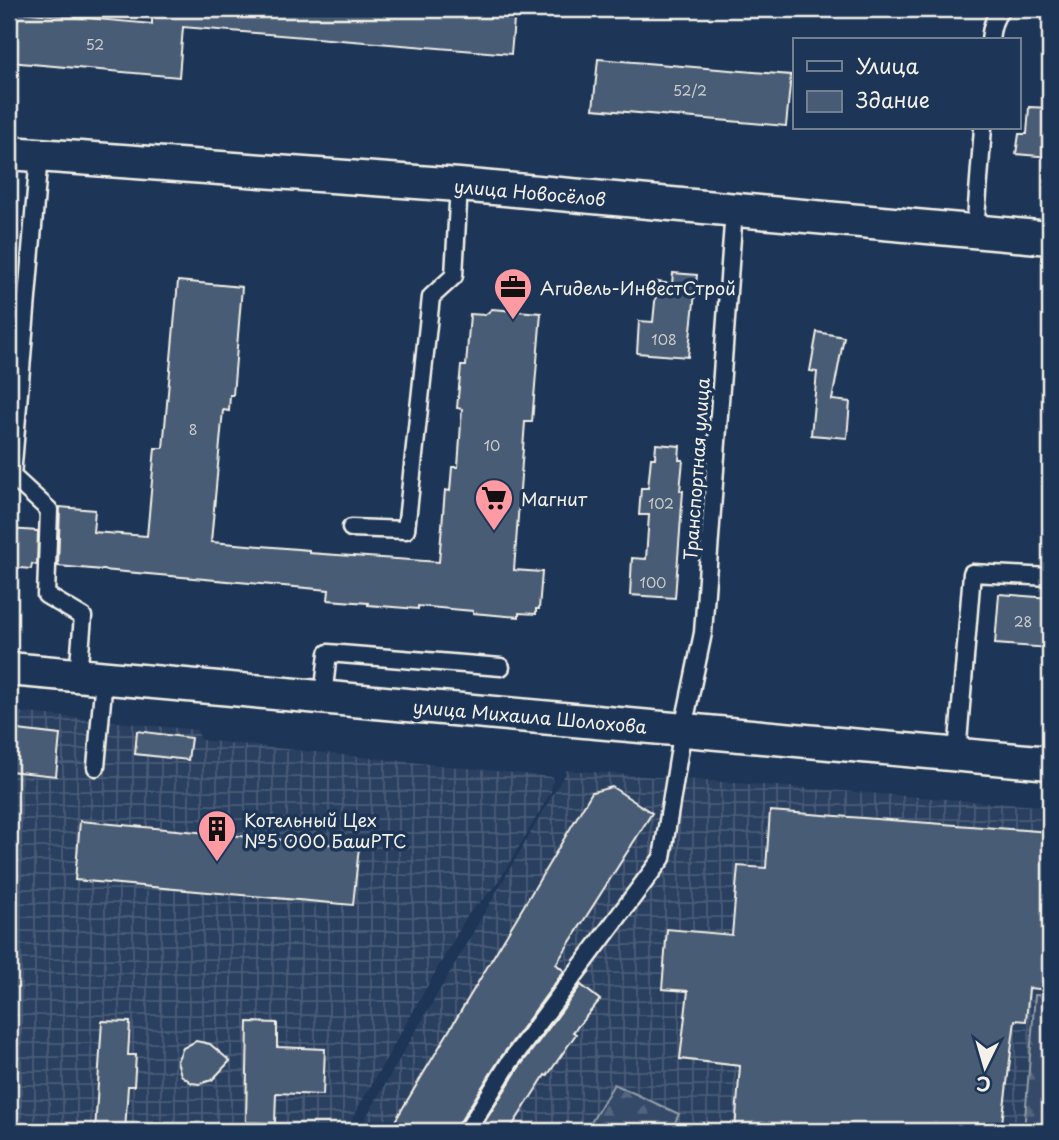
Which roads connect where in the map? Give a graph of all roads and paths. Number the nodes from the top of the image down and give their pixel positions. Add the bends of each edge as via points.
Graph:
1 (1002, 9) edge
2 (990, 38) edge
3 (983, 130) edge
4 (24, 154) edge
5 (459, 185) junction
6 (734, 210) junction
7 (975, 232) junction
8 (1050, 238) edge
9 (351, 528) dead end
10 (1050, 577) edge
11 (501, 667) dead end
12 (9, 669) edge
13 (91, 677) junction
14 (323, 697) junction
15 (683, 729) junction
16 (957, 754) junction
17 (1050, 763) edge
18 (96, 766) dead end
19 (467, 1131) edge

1 - 2 lane
3 - 7 lane
4 - 5 street, улица Новосёлов
4 - 13 lane via 12,476 49,510 46,595 83,617
5 - 6 street, улица Новосёлов
5 - 9 lane via 454,276 431,297 406,530
6 - 7 street, улица Новосёлов
6 - 15 lane, Транспортная улица via 703,633
7 - 8 street, улица Новосёлов
10 - 16 lane via 972,573
11 - 14 lane via 328,653
12 - 13 street, улица Михаила Шолохова
13 - 14 street, улица Михаила Шолохова
13 - 18 lane
14 - 15 street, улица Михаила Шолохова
15 - 16 street, улица Михаила Шолохова
15 - 19 lane, Транспортная улица via 662,858 509,1063
16 - 17 street, улица Михаила Шолохова

